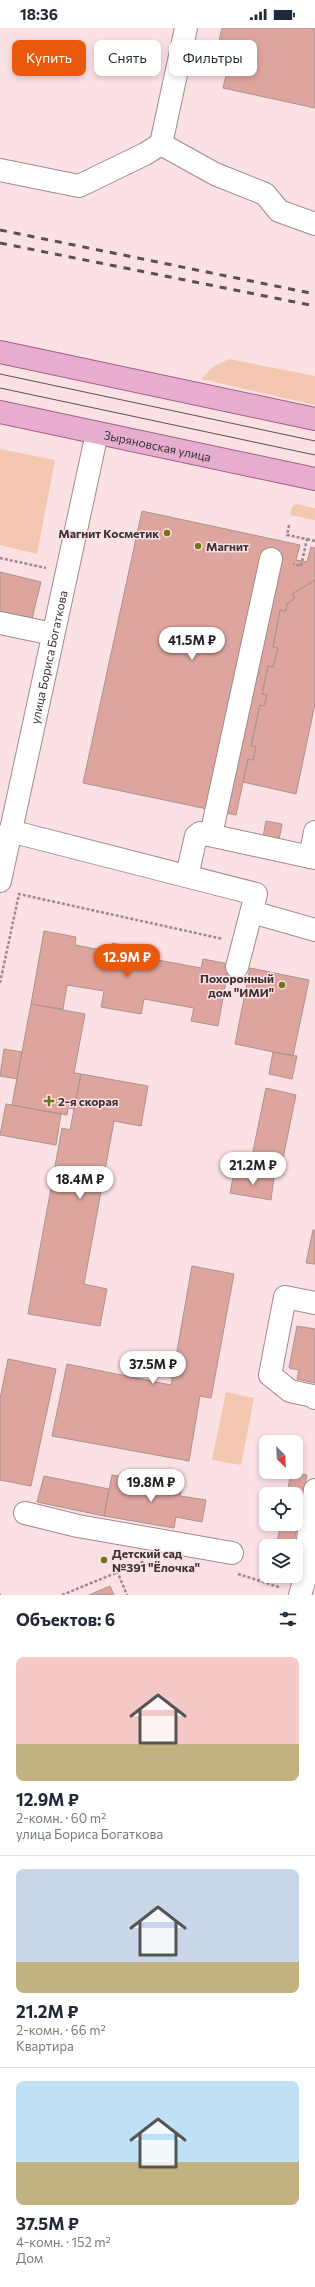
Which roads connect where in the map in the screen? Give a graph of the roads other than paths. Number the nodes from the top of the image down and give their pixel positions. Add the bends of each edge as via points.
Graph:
1 (186, 28) edge
2 (161, 144) junction
3 (0, 170) edge
4 (315, 224) edge
5 (0, 352) edge
6 (0, 412) edge
7 (315, 419) edge
8 (97, 433) junction
9 (315, 479) edge
10 (271, 559) dead end
11 (0, 623) edge
12 (52, 634) junction
13 (10, 831) junction
14 (315, 832) edge
15 (211, 835) junction
16 (312, 857) edge
17 (187, 876) junction
18 (0, 881) edge
19 (252, 912) junction
20 (315, 930) edge
21 (238, 967) dead end
22 (315, 1303) edge
23 (315, 1398) edge
24 (315, 1490) edge
25 (25, 1513) dead end
26 (232, 1563) road end
27 (300, 1595) edge

1 - 2 street
2 - 3 street via 79,186
2 - 4 street via 215,174 265,194 278,210 296,219
5 - 7 main road
6 - 8 main road, Зыряновская улица
8 - 9 main road, Зыряновская улица
8 - 12 street, улица Бориса Богаткова
10 - 15 street
11 - 12 street
12 - 13 street, улица Бориса Богаткова
13 - 17 street
13 - 18 street, улица Бориса Богаткова
14 - 16 street
15 - 16 street
15 - 17 street via 200,833 196,836
17 - 19 street via 256,894
19 - 20 street
19 - 21 street
22 - 23 street via 285,1298 270,1375 290,1391
24 - 27 street via 308,1539 308,1569
25 - 26 street

